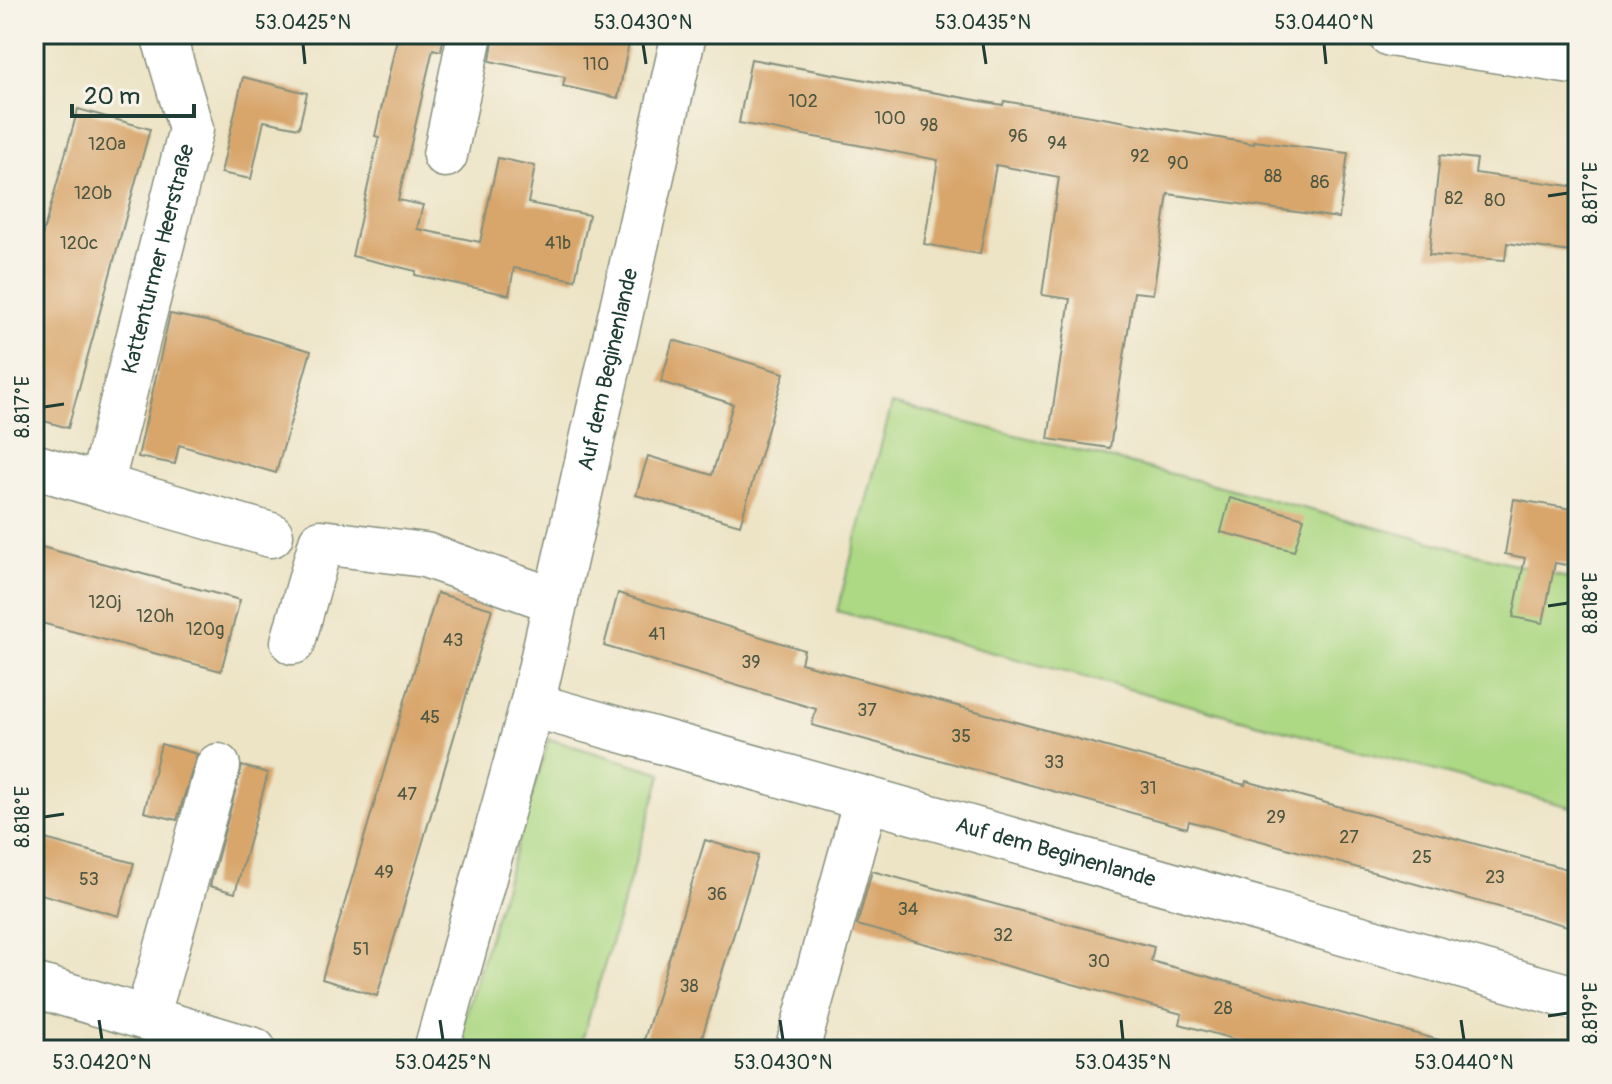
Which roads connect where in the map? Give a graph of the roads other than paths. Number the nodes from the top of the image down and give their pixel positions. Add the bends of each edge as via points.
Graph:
1 (163, 34) edge
2 (470, 34) edge
3 (684, 34) edge
4 (1390, 34) edge
5 (1578, 63) edge
6 (445, 155) dead end
7 (34, 466) edge
8 (101, 486) junction
9 (271, 535) dead end
10 (556, 601) junction
11 (293, 642) dead end
12 (532, 705) junction
13 (218, 766) dead end
14 (866, 799) junction
15 (34, 985) edge
16 (1578, 999) edge
17 (147, 1018) junction
18 (254, 1050) edge
19 (436, 1050) edge
20 (797, 1050) edge

1 - 8 street, Kattenturmer Heerstraße via 191,129
2 - 6 street
3 - 10 street, Auf dem Beginenlande
4 - 5 street
7 - 8 street
8 - 9 street
10 - 11 street via 425,555 321,542
10 - 12 street, Auf dem Beginenlande
12 - 14 street, Auf dem Beginenlande
12 - 19 street, Auf dem Beginenlande
13 - 17 street
14 - 16 street, Auf dem Beginenlande
14 - 20 street
15 - 17 street
17 - 18 street

